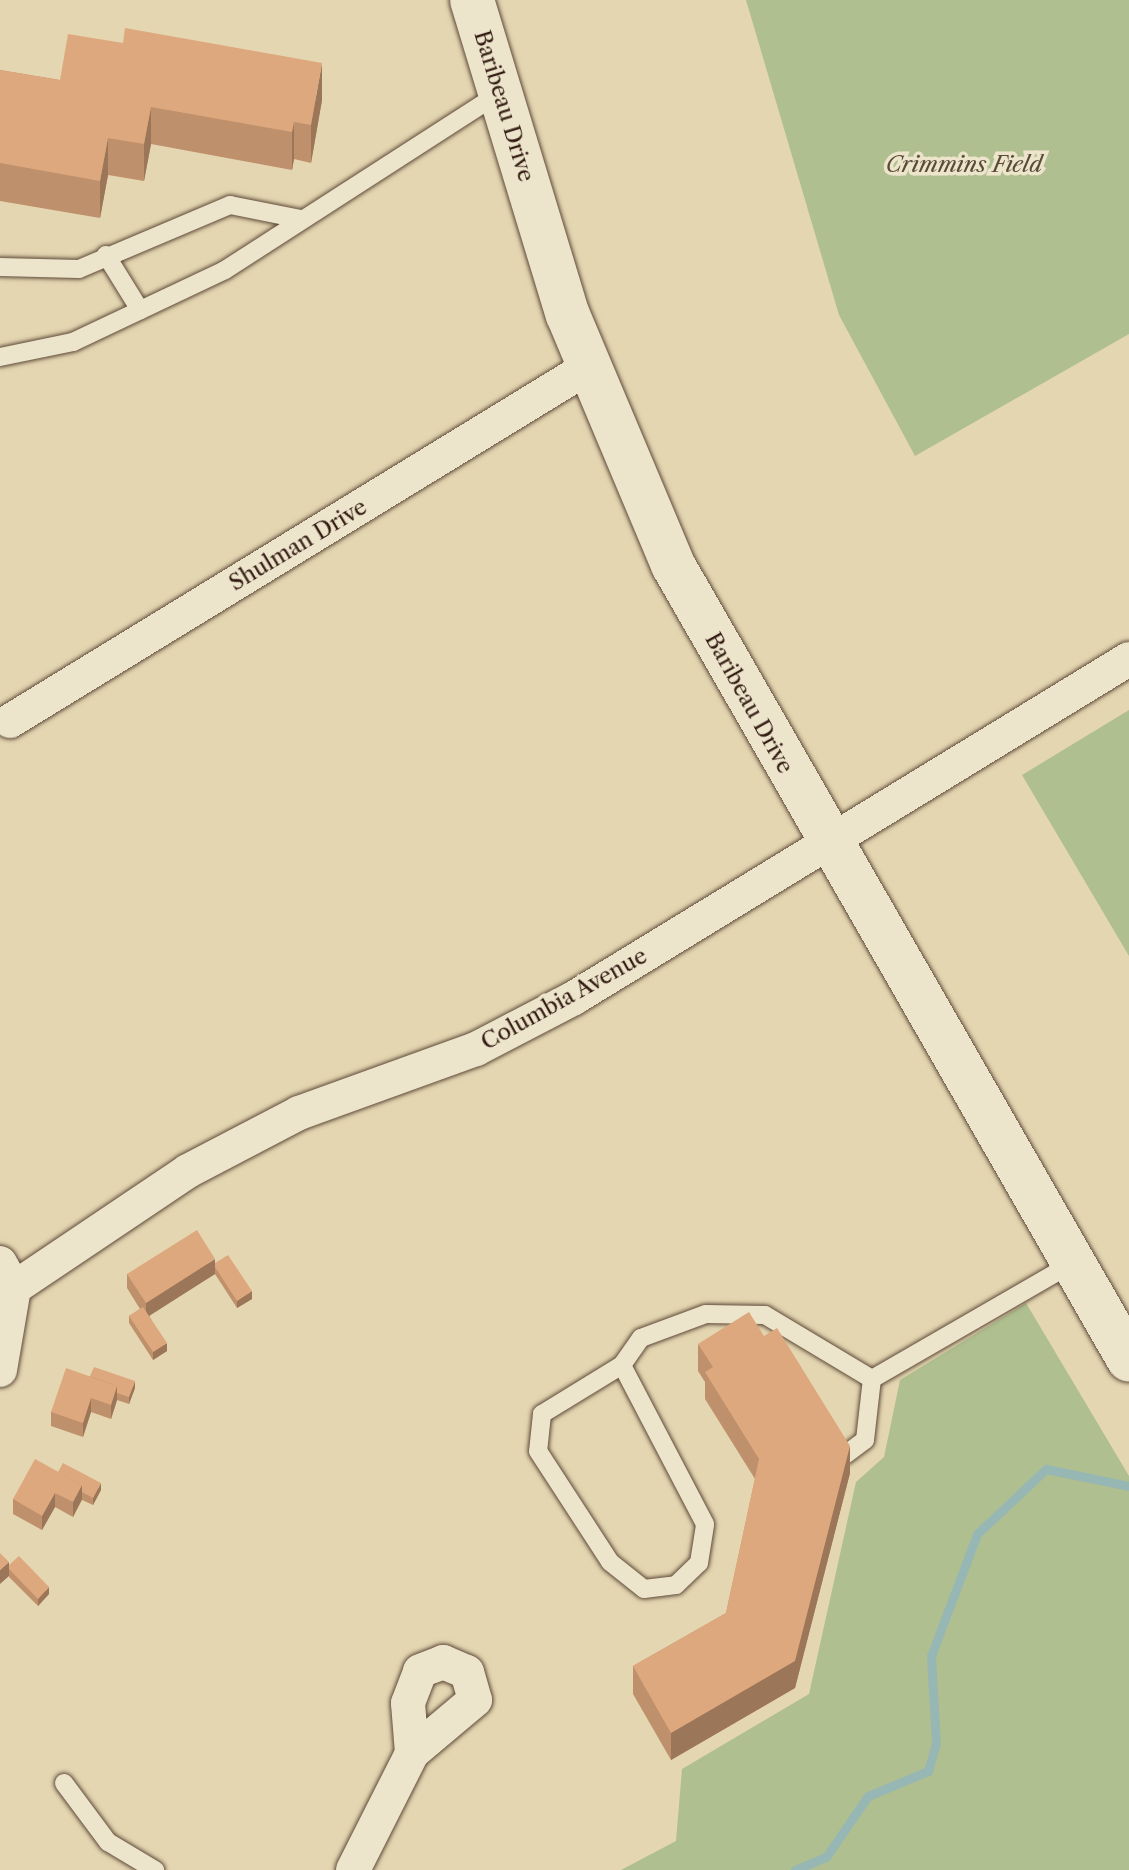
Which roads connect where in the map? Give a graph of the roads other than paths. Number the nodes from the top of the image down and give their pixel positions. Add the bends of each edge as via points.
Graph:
1 (472, 0) edge
2 (500, 93) junction
3 (300, 219) junction
4 (106, 255) junction
5 (0, 267) edge
6 (140, 310) junction
7 (0, 357) edge
8 (587, 368) junction
9 (1129, 659) edge
10 (10, 721) dead end
11 (827, 840) junction
12 (1075, 1261) junction
13 (7, 1276) edge
14 (1129, 1360) edge
15 (622, 1365) junction
16 (0, 1370) edge
17 (872, 1379) junction
18 (845, 1455) edge
19 (412, 1753) dead end
20 (64, 1783) dead end
21 (155, 1870) edge
22 (353, 1870) edge

1 - 2 street, Baribeau Drive
2 - 3 lane
2 - 8 street, Baribeau Drive
3 - 4 lane via 230,205
3 - 6 lane via 225,270
4 - 5 lane via 51,274
4 - 6 lane
6 - 7 lane via 73,342
8 - 10 street, Shulman Drive
8 - 11 street, Baribeau Drive via 673,565
9 - 11 street, Columbia Avenue
11 - 12 street, Baribeau Drive
11 - 13 street, Columbia Avenue via 574,998 476,1049 299,1113
12 - 14 street, Baribeau Drive
12 - 17 lane
13 - 16 street, Columbia Avenue
15 - 15 lane via 705,1524 699,1563 676,1585 644,1589 610,1562 538,1451 542,1414
15 - 17 lane via 641,1338 706,1314 765,1315
17 - 18 lane via 865,1440
19 - 22 street
20 - 21 lane via 108,1842

